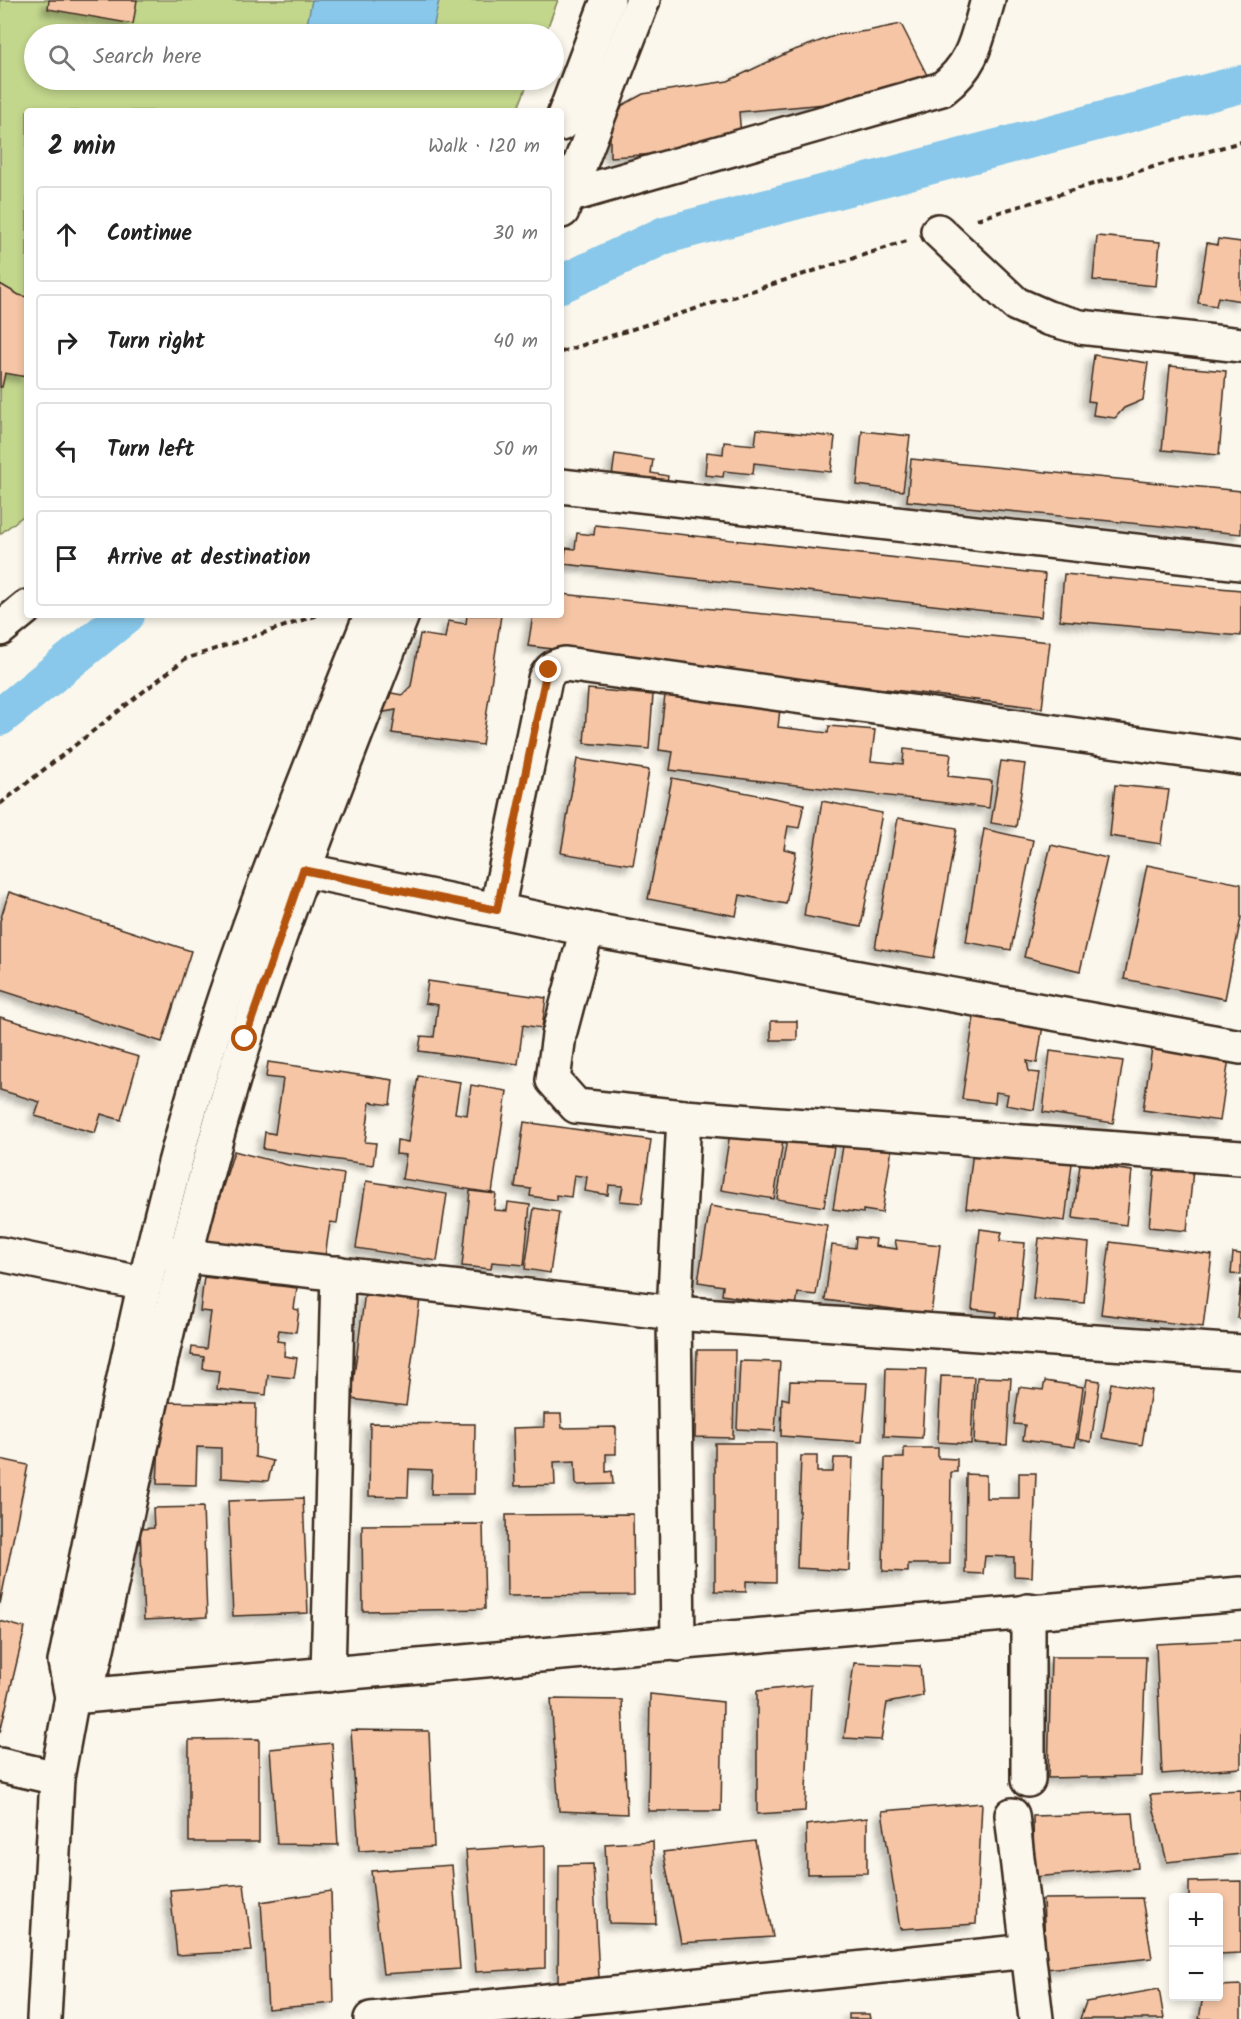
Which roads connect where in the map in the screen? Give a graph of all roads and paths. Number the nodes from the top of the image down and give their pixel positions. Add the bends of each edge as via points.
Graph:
1 (608, 0) edge
2 (643, 0) edge
3 (988, 0) edge
4 (564, 116) edge
5 (1241, 142) edge
6 (564, 198) edge
7 (564, 201) edge
8 (938, 231) junction
9 (1241, 345) edge
10 (564, 351) edge
11 (564, 486) edge
12 (1241, 563) edge
13 (309, 618) edge
14 (370, 618) edge
15 (401, 618) edge
16 (1241, 758) edge
17 (0, 804) edge
18 (289, 865) junction
19 (497, 910) junction
20 (587, 928) junction
21 (1241, 1047) edge
22 (684, 1117) junction
23 (1241, 1158) edge
24 (152, 1249) junction
25 (0, 1254) edge
26 (186, 1256) junction
27 (338, 1272) junction
28 (145, 1284) junction
29 (674, 1313) junction
30 (1241, 1352) edge
31 (1241, 1594) edge
32 (1028, 1611) junction
33 (678, 1644) junction
34 (328, 1675) junction
35 (72, 1696) junction
36 (0, 1765) edge
37 (57, 1778) junction
38 (1028, 1780) dead end
39 (1012, 1815) dead end
40 (1028, 1951) junction
41 (44, 2019) edge
42 (371, 2019) edge
43 (1036, 2019) edge

1 - 4 street
2 - 6 street
3 - 7 street via 968,62 942,89
5 - 8 path
8 - 9 street via 1016,304 1048,318 1080,327
8 - 10 path
11 - 12 street
13 - 17 path via 185,659
14 - 18 street
15 - 18 street
16 - 19 street via 565,664 555,666 545,679
18 - 19 street
18 - 24 street via 202,1067
18 - 26 street
19 - 20 street
20 - 21 street
20 - 22 street via 559,1035 553,1080 576,1106
22 - 23 street
22 - 29 street
24 - 26 street
24 - 28 street
25 - 28 street
26 - 27 street
26 - 35 street via 93,1667
27 - 29 street
27 - 34 street
28 - 35 street via 65,1662
29 - 30 street
29 - 33 street
31 - 32 street
32 - 33 street
32 - 38 street
33 - 34 street
34 - 35 street
35 - 37 street
36 - 37 street
37 - 41 street
39 - 40 street
40 - 42 street
40 - 43 street

